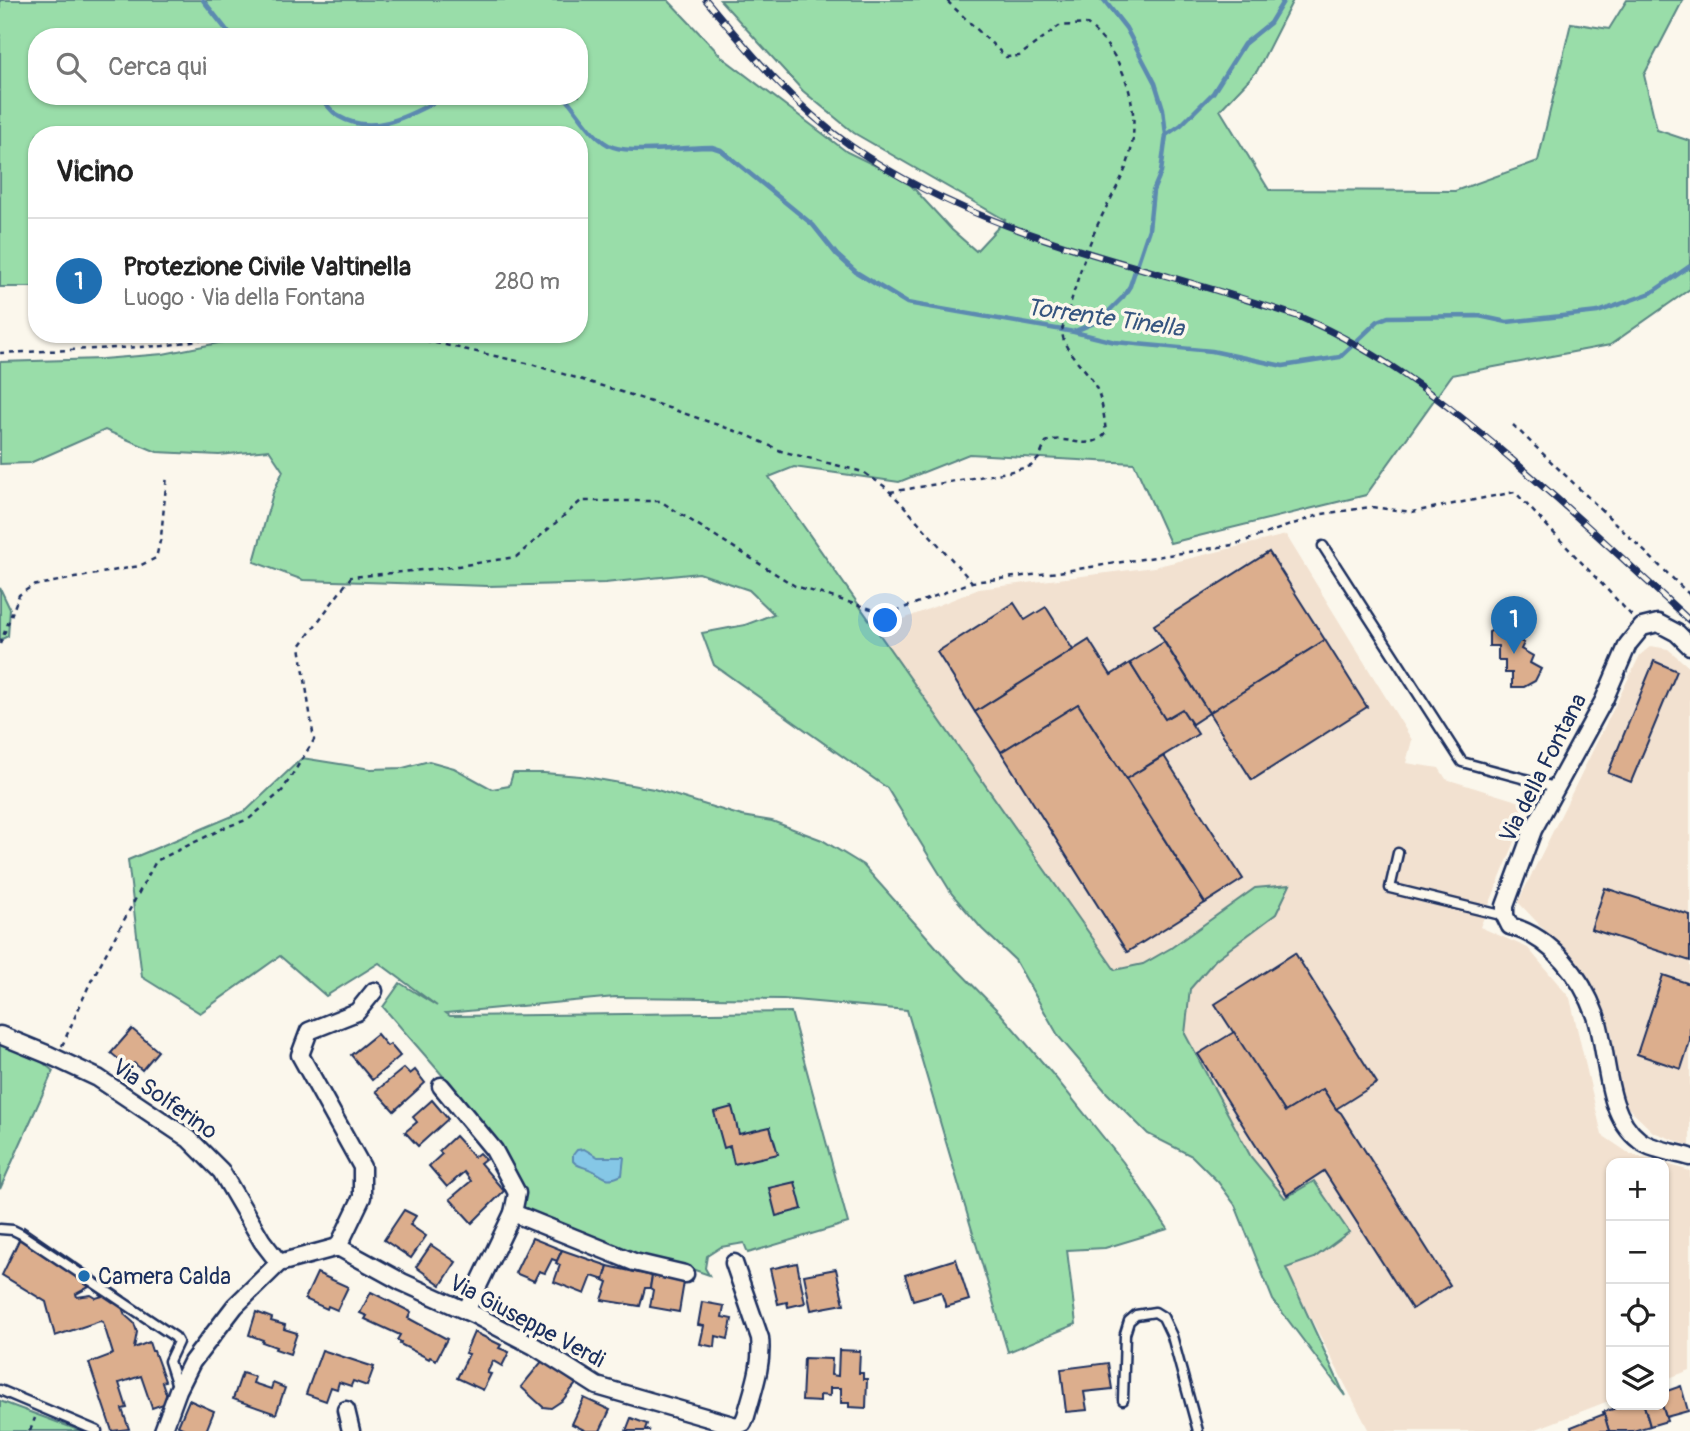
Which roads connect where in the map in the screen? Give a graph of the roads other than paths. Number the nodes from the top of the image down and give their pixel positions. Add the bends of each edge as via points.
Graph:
1 (1323, 546) dead end
2 (1690, 646) edge
3 (1555, 787) junction
4 (1398, 853) dead end
5 (1505, 916) junction
6 (374, 991) dead end
7 (0, 1035) edge
8 (441, 1086) dead end
9 (1690, 1157) edge
10 (513, 1213) junction
11 (0, 1229) edge
12 (338, 1247) junction
13 (279, 1263) junction
14 (734, 1263) dead end
15 (685, 1274) dead end
16 (466, 1311) junction
17 (0, 1390) edge
18 (178, 1390) junction
19 (1123, 1399) dead end
20 (346, 1410) dead end
21 (97, 1431) edge
22 (163, 1431) edge
23 (351, 1431) edge
24 (1198, 1431) edge

1 - 3 lane via 1462,762
2 - 3 street, Via della Fontana via 1658,623 1642,628 1628,644 1604,700
3 - 5 street, Via della Fontana via 1533,830
4 - 5 lane via 1390,888
5 - 9 street via 1510,926 1526,930 1558,953 1576,978 1596,1015 1611,1091 1624,1122 1640,1141
6 - 12 street via 356,1012 309,1031 300,1055 362,1167 362,1197
7 - 13 street, Via Solferino via 115,1088 189,1139 221,1171
8 - 10 street via 506,1169 517,1193
10 - 15 street via 634,1262
10 - 16 street
11 - 18 lane via 21,1234 175,1337 178,1342 169,1361
12 - 13 street
12 - 16 street, Via Giuseppe Verdi
13 - 18 street via 210,1336
14 - 16 street, Via Giuseppe Verdi via 762,1350 747,1416 736,1426 597,1387 534,1346
17 - 21 lane
18 - 22 street
19 - 24 lane via 1129,1321 1155,1312 1163,1317 1172,1336
20 - 23 street

